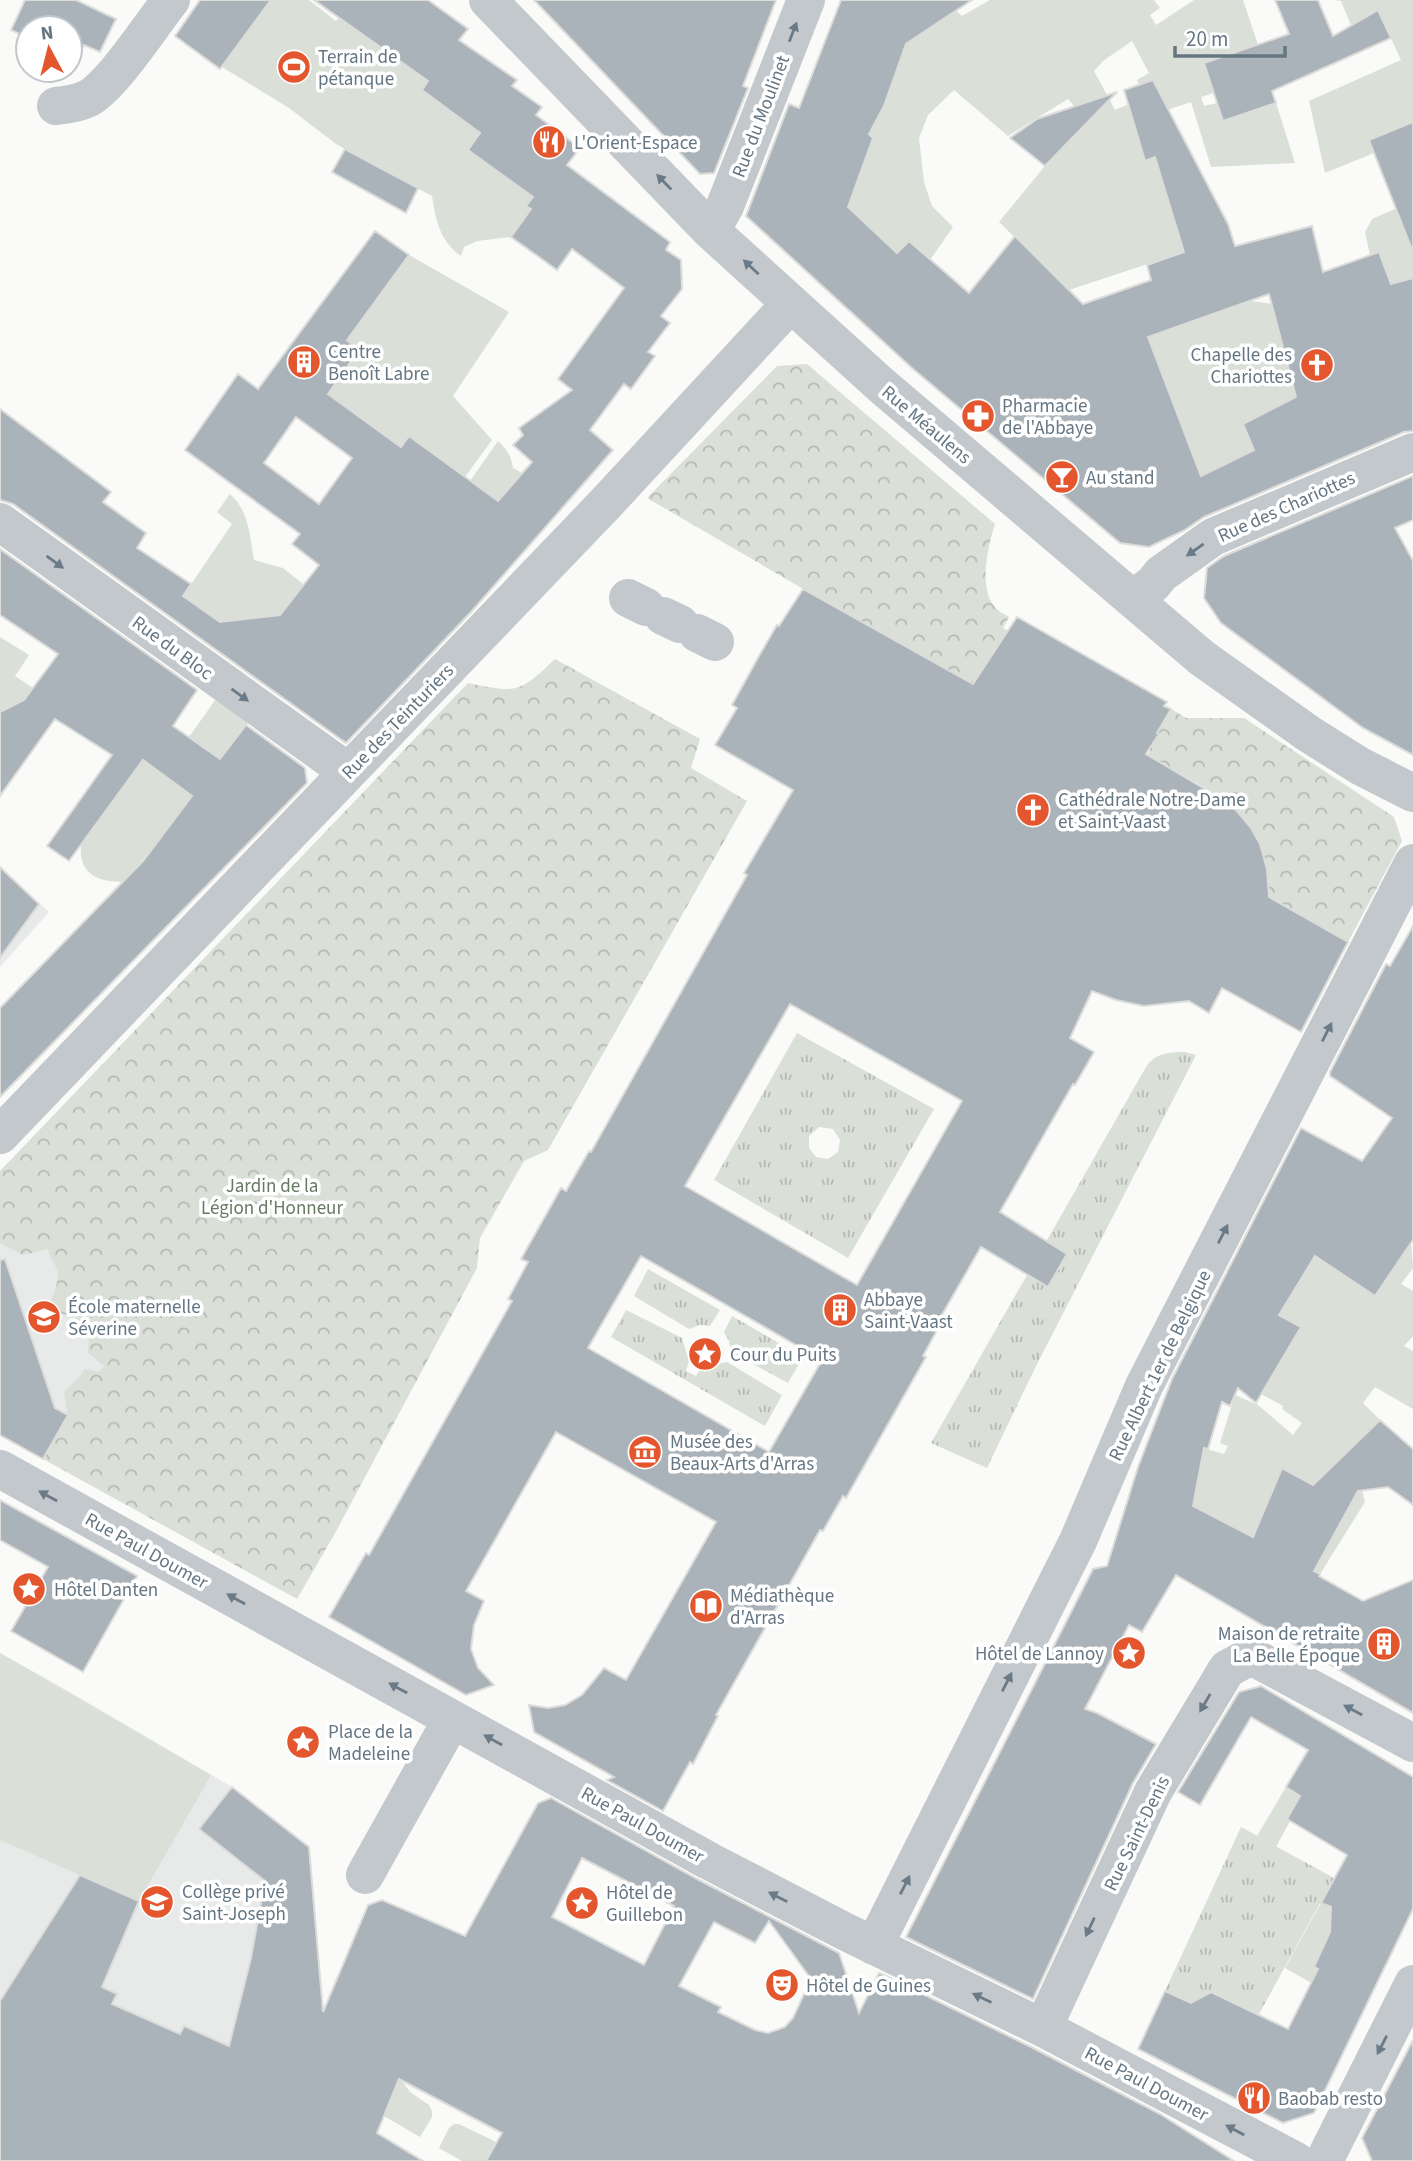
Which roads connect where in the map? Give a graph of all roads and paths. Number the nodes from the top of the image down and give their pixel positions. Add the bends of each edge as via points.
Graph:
1 (171, 0) edge
2 (488, 0) edge
3 (806, 0) edge
4 (57, 106) dead end
5 (711, 231) junction
6 (790, 304) junction
7 (1413, 452) edge
8 (0, 522) edge
9 (1133, 600) junction
10 (347, 771) junction
11 (1413, 793) edge
12 (1413, 863) edge
13 (0, 1135) edge
14 (0, 1469) edge
15 (452, 1719) junction
16 (1413, 1743) edge
17 (365, 1875) dead end
18 (874, 1945) junction
19 (1413, 1984) edge
20 (1043, 2028) junction
21 (1296, 2161) edge
22 (1324, 2161) edge

1 - 4 street via 109,80 89,97
5 -> 2 street, Rue Méaulens
5 -> 3 street, Rue du Moulinet
6 -> 5 street, Rue Méaulens
6 - 9 street, Rue Méaulens
6 - 10 street, Rue des Teinturiers via 600,511
7 -> 9 street, Rue des Chariottes via 1213,537
8 -> 10 street, Rue du Bloc
9 - 11 street, Rue Méaulens via 1202,658 1309,734
10 - 13 street, Rue des Teinturiers
18 -> 12 street, Rue Albert 1er de Belgique via 1078,1541 1144,1387
15 -> 14 street, Rue Paul Doumer
15 - 17 street
18 -> 15 street, Rue Paul Doumer via 699,1856
16 -> 20 street, Rue Saint-Denis via 1251,1656 1227,1669 1153,1792
20 -> 18 street, Rue Paul Doumer
19 -> 22 street
21 -> 20 street, Rue Paul Doumer

